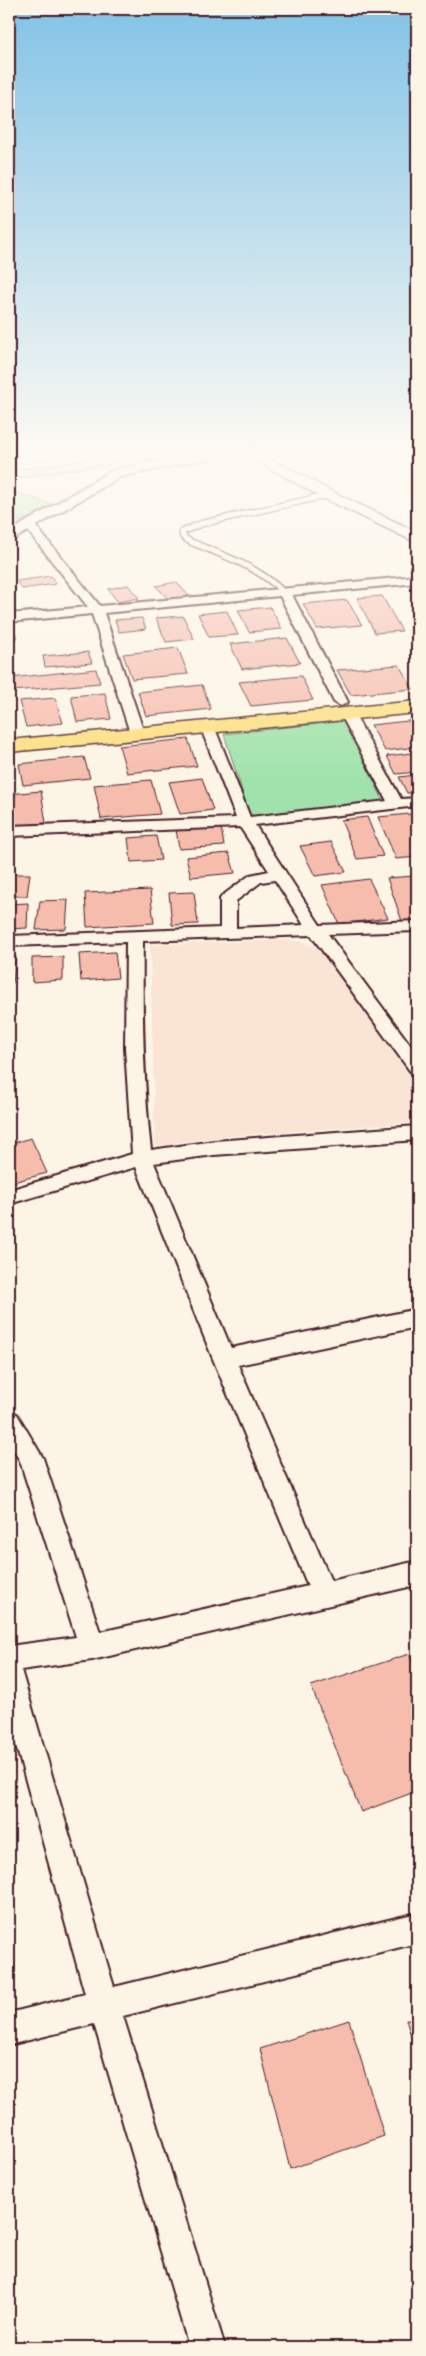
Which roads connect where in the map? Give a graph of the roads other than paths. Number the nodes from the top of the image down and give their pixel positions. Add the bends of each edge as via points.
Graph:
1 (59, 562) edge
2 (235, 562) edge
3 (417, 580) edge
4 (285, 594) junction
5 (97, 610) junction
6 (9, 618) edge
7 (417, 694) edge
8 (417, 707) edge
9 (344, 708) junction
10 (207, 726) junction
11 (135, 728) junction
12 (9, 732) edge
13 (9, 746) edge
14 (417, 802) edge
15 (396, 804) junction
16 (245, 822) junction
17 (9, 831) edge
18 (279, 874) junction
19 (417, 926) edge
20 (315, 929) junction
21 (228, 933) junction
22 (136, 937) junction
23 (9, 941) edge
24 (417, 1067) edge
25 (417, 1133) edge
26 (142, 1158) junction
27 (9, 1196) edge
28 (417, 1318) edge
29 (224, 1359) junction
30 (9, 1421) edge
31 (417, 1573) edge
32 (324, 1594) junction
33 (92, 1647) junction
34 (9, 1659) edge
35 (9, 1673) edge
36 (417, 1928) edge
37 (104, 2005) junction
38 (9, 2029) edge
39 (208, 2347) edge

1 - 5 street
2 - 4 lane via 259,573
3 - 4 street
4 - 5 street
4 - 9 street
5 - 6 street
5 - 11 street
7 - 9 main road
8 - 9 main road
9 - 10 main road
9 - 11 main road
9 - 15 street
10 - 11 main road
10 - 16 street
11 - 12 main road
11 - 13 main road
14 - 15 street
15 - 16 street
16 - 17 street
16 - 18 street
18 - 20 street
18 - 21 street via 256,878 228,899
19 - 20 street
20 - 21 street
20 - 24 street
21 - 22 street
22 - 23 street
22 - 26 street via 138,1123
25 - 26 street via 214,1148
26 - 27 street
26 - 29 street
28 - 29 street
29 - 32 street
30 - 33 street via 31,1458
31 - 32 street
32 - 33 street
33 - 34 street
35 - 37 street
36 - 37 street
37 - 38 street
37 - 39 street

